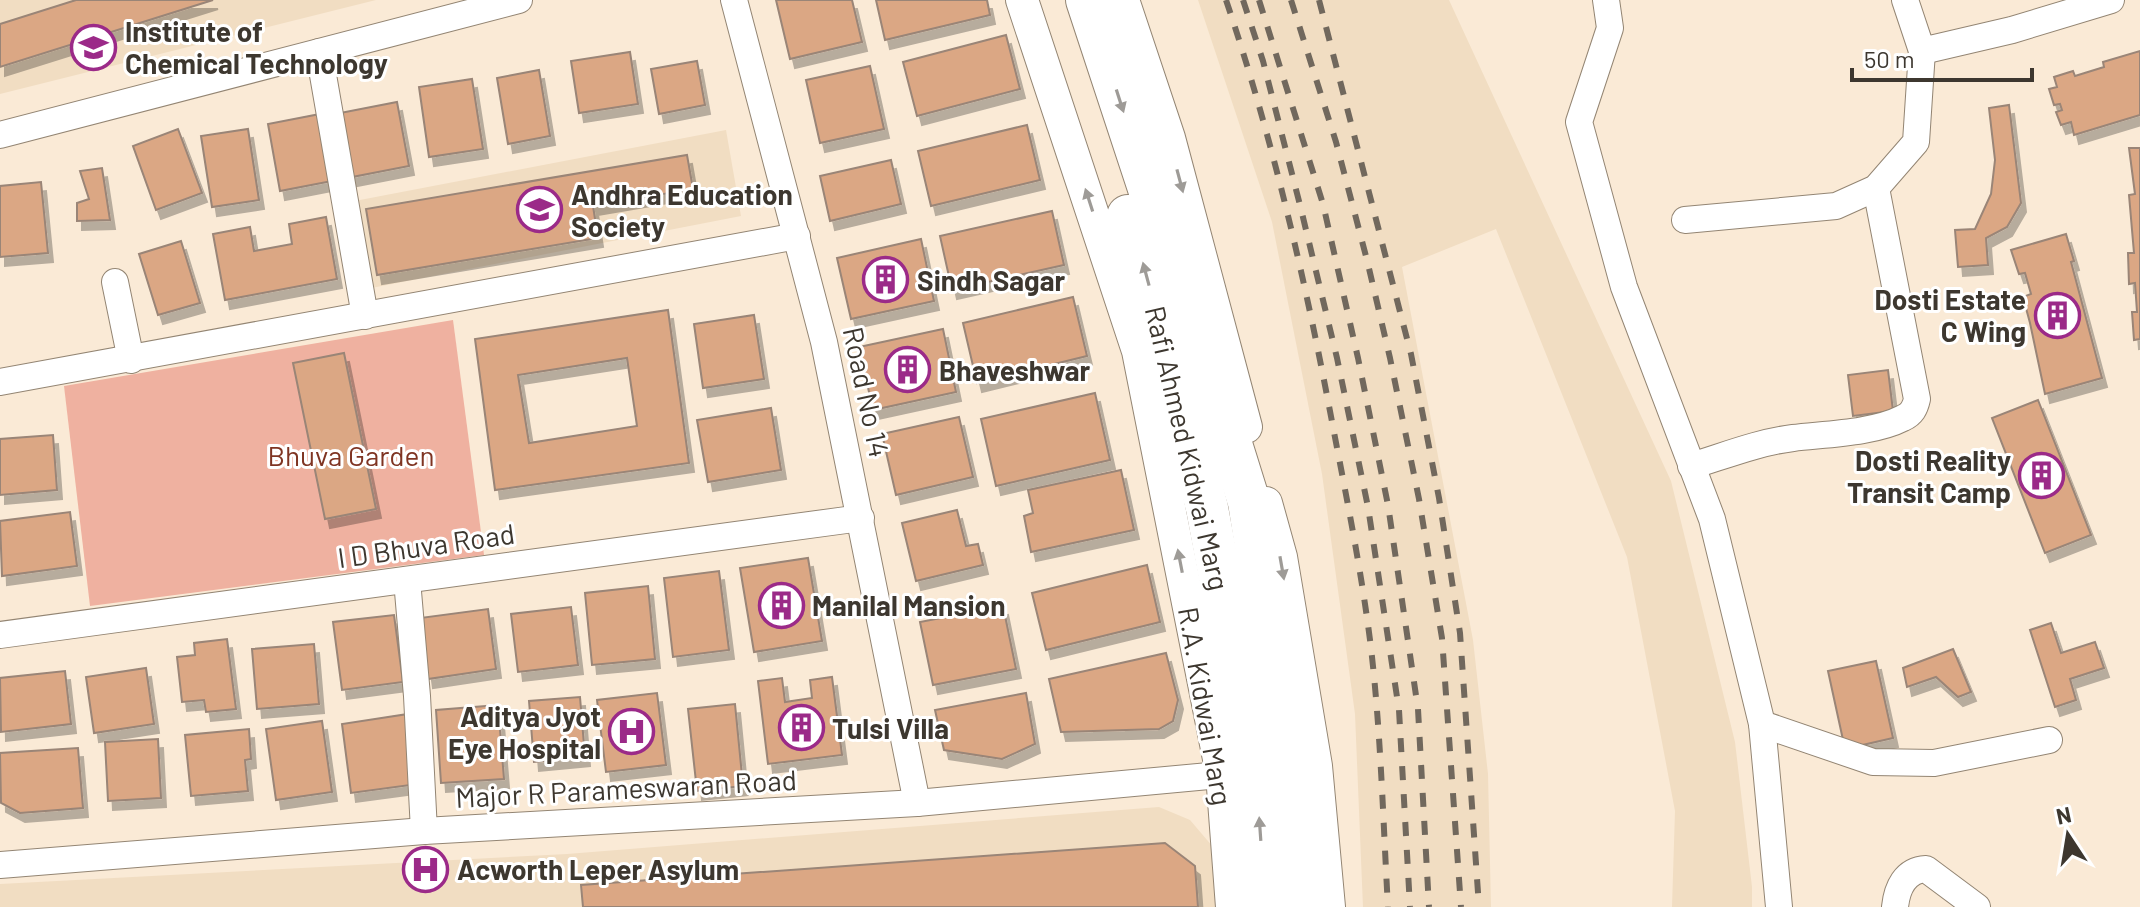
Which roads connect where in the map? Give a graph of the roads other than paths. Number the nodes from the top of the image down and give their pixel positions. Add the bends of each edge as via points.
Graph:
1 (519, 0) edge
2 (734, 0) edge
3 (1022, 0) edge
4 (1059, 0) edge
5 (1087, 0) edge
6 (1123, 0) edge
7 (1606, 0) edge
8 (1905, 0) edge
9 (2111, 0) edge
10 (1922, 51) junction
11 (319, 52) junction
12 (0, 135) edge
13 (1876, 188) junction
14 (1685, 220) dead end
15 (797, 236) junction
16 (115, 282) dead end
17 (365, 316) junction
18 (131, 360) junction
19 (0, 382) edge
20 (1691, 466) junction
21 (861, 518) junction
22 (407, 580) junction
23 (0, 635) edge
24 (1762, 724) junction
25 (2049, 740) dead end
26 (1271, 770) junction
27 (917, 803) junction
28 (424, 831) junction
29 (0, 865) edge
30 (1232, 907) edge
31 (1266, 907) edge
32 (1306, 907) edge
33 (1329, 907) edge
34 (1779, 907) edge
35 (1895, 907) edge
36 (1977, 907) edge

1 - 11 street
2 - 15 street, Road No 14
26 -> 3 street, R.A. Kidwai Marg
26 -> 4 main road, Rafi Ahmed Kidwai Marg via 1144,265
5 -> 26 main road via 1249,502
6 -> 26 street, R.A. Kidwai Marg via 1169,138 1281,557
7 - 20 street via 1610,28 1579,122 1624,287
8 - 10 street
9 - 10 street
10 - 13 street via 1916,142
11 - 12 street
11 - 17 street
13 - 14 street via 1836,206
13 - 20 street via 1915,409 1890,423 1772,442
15 - 17 street
15 - 21 street, Road No 14
16 - 18 street
17 - 18 street
18 - 19 street
20 - 24 street via 1712,519
21 - 22 street, I D Bhuva Road
21 - 27 street, Road No 14
22 - 23 street, I D Bhuva Road
22 - 28 street
24 - 25 street via 1873,762 1934,763
24 - 34 street
26 - 27 street, Major R Parameswaran Road
26 - 30 street, R.A. Kidwai Marg
31 -> 26 main road, Rafi Ahmed Kidwai Marg
26 - 32 main road
26 - 33 street, R.A. Kidwai Marg
27 - 28 street, Major R Parameswaran Road
28 - 29 street, Major R Parameswaran Road
35 - 36 street via 1907,874 1916,869 1926,869

